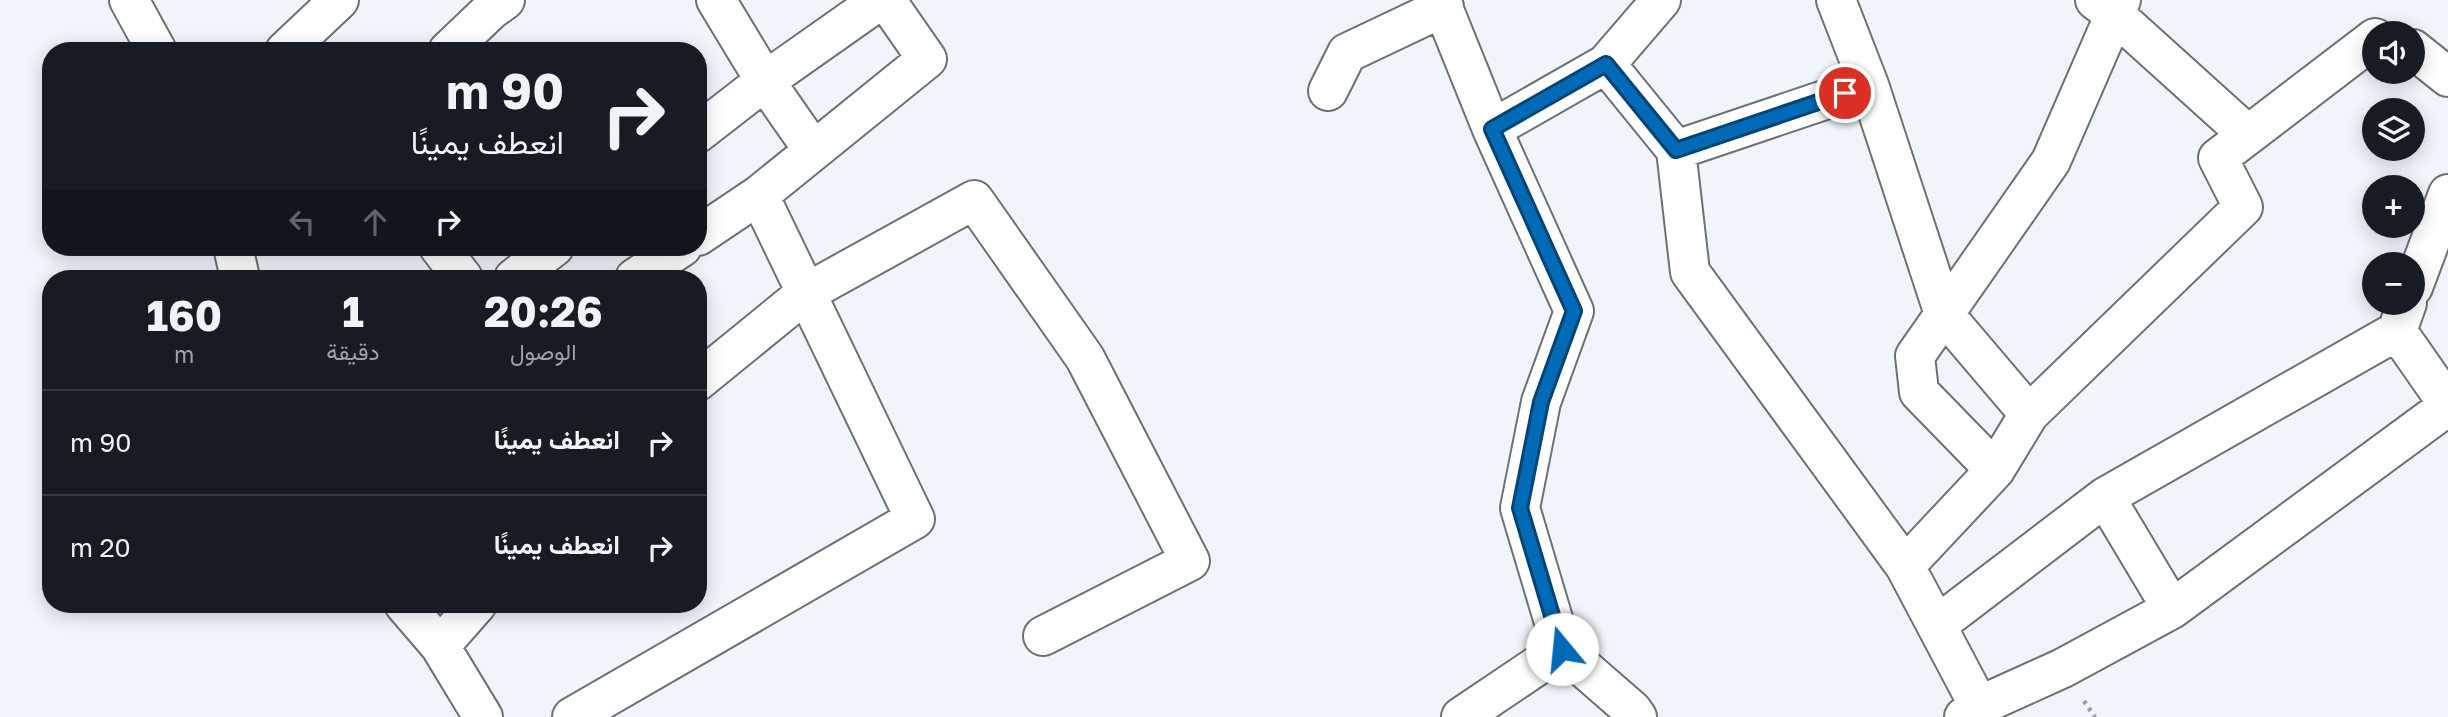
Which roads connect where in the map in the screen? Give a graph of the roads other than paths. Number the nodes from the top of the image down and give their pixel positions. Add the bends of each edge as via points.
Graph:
1 (129, 0) edge
2 (339, 0) edge
3 (716, 0) edge
4 (880, 0) edge
5 (886, 0) edge
6 (1661, 0) edge
7 (1836, 0) edge
8 (493, 3) edge
9 (1442, 4) edge
10 (2110, 5) edge
11 (152, 42) edge
12 (295, 42) edge
13 (456, 42) edge
14 (2362, 48) edge
15 (2425, 59) edge
16 (1606, 64) junction
17 (2448, 78) edge
18 (765, 81) junction
19 (1869, 85) junction
20 (1328, 92) dead end
21 (707, 126) edge
22 (1492, 129) junction
23 (2247, 134) junction
24 (813, 150) junction
25 (1676, 150) junction
26 (2448, 194) edge
27 (759, 195) junction
28 (707, 230) edge
29 (2425, 255) edge
30 (446, 256) edge
31 (542, 256) edge
32 (668, 256) edge
33 (457, 270) edge
34 (524, 270) edge
35 (647, 270) edge
36 (806, 293) junction
37 (1944, 314) junction
38 (2402, 317) edge
39 (707, 374) edge
40 (2448, 405) edge
41 (2029, 414) junction
42 (1995, 470) junction
43 (2105, 496) junction
44 (1905, 566) junction
45 (2172, 609) junction
46 (412, 613) edge
47 (469, 613) edge
48 (1937, 625) junction
49 (1043, 636) dead end
50 (439, 646) junction
51 (1562, 649) junction
52 (1971, 711) edge
53 (484, 717) edge
54 (572, 717) edge
55 (1461, 717) edge
56 (1637, 717) edge

1 - 11 street
2 - 12 street
3 - 18 street
4 - 18 street
5 - 24 street via 927,59
6 - 16 street
7 - 19 street
8 - 13 street
9 - 20 street via 1347,53
9 - 22 street
10 - 23 street
10 - 37 street via 2051,160
14 - 23 street
15 - 17 street
16 - 22 street
16 - 25 street
18 - 21 street
18 - 24 street
19 - 25 street
19 - 37 street
22 - 51 street via 1574,311 1541,402 1520,508
23 - 41 street via 2218,158 2244,207
24 - 27 street
25 - 44 street via 1690,272
26 - 29 street
27 - 28 street
27 - 36 street
30 - 33 street
31 - 34 street
32 - 35 street
36 - 39 street
36 - 49 street via 974,200 1084,358 1190,561
36 - 54 street via 915,519
37 - 41 street
37 - 42 street via 1915,356 1919,392
38 - 40 street
38 - 43 street
40 - 45 street
41 - 42 street
42 - 44 street
43 - 45 street
43 - 48 street
44 - 48 street
45 - 52 street
46 - 50 street
47 - 50 street
48 - 52 street
50 - 53 street
51 - 55 street
51 - 56 street

